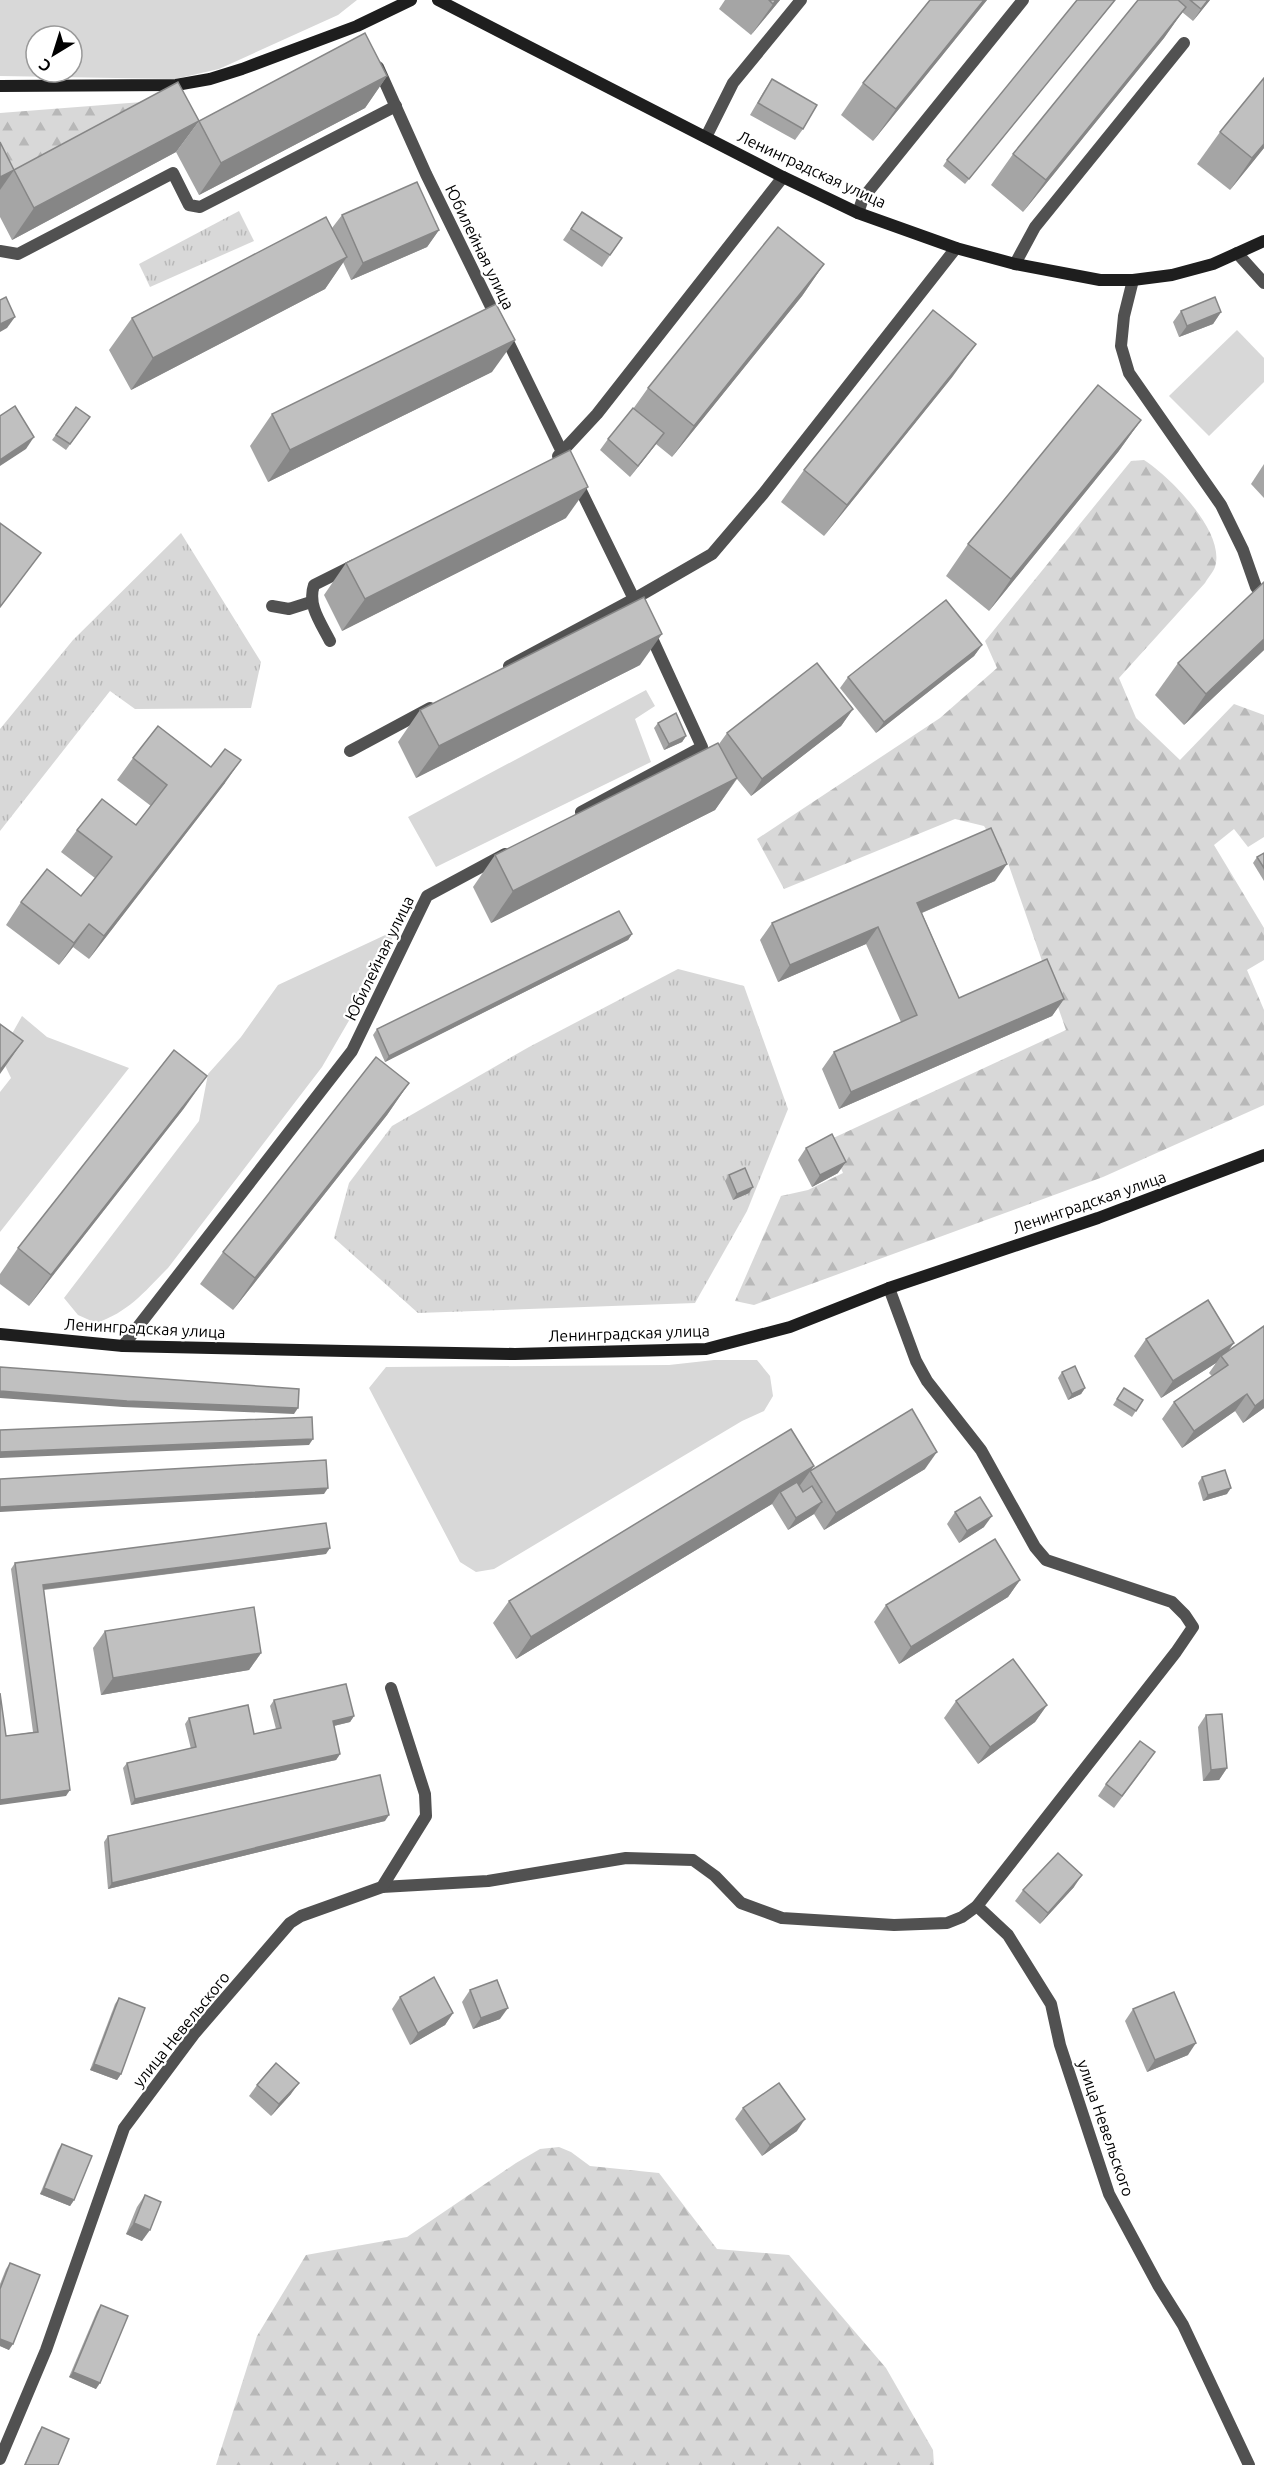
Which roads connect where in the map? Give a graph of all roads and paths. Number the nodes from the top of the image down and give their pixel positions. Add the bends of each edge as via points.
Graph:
1 (411, 0) edge
2 (438, 0) edge
3 (801, 0) edge
4 (1023, 0) edge
5 (1184, 43) edge
6 (372, 54) edge
7 (0, 86) edge
8 (396, 106) junction
9 (706, 137) junction
10 (783, 177) junction
11 (858, 213) junction
12 (1264, 240) edge
13 (956, 248) junction
14 (0, 251) edge
15 (1237, 253) junction
16 (1015, 264) junction
17 (1132, 280) junction
18 (1264, 283) edge
19 (561, 450) junction
20 (550, 468) edge
21 (368, 558) edge
22 (1264, 596) edge
23 (634, 599) junction
24 (311, 602) junction
25 (272, 606) dead end
26 (330, 641) dead end
27 (498, 672) edge
28 (446, 699) edge
29 (350, 751) dead end
30 (570, 819) edge
31 (519, 846) edge
32 (1264, 1155) edge
33 (889, 1288) junction
34 (0, 1334) edge
35 (123, 1346) junction
36 (391, 1688) dead end
37 (382, 1887) junction
38 (977, 1906) junction
39 (0, 2459) edge
40 (1249, 2465) edge

1 - 7 main road via 360,30 198,81 176,85
2 - 9 main road, Ленинградская улица
3 - 9 street via 734,83
4 - 11 street via 863,198
5 - 16 street via 1035,227
6 - 8 street, Юбилейная улица
8 - 14 street via 200,207 189,205 173,173 18,254
8 - 19 street, Юбилейная улица
9 - 10 main road, Ленинградская улица
10 - 11 main road, Ленинградская улица
10 - 19 street via 597,414
11 - 13 main road, Ленинградская улица
12 - 15 main road, Ленинградская улица
13 - 16 main road, Ленинградская улица
13 - 23 street via 712,554
15 - 17 main road, Ленинградская улица via 1172,275
15 - 18 street
16 - 17 main road, Ленинградская улица via 1100,280
17 - 22 street via 1121,346 1129,373 1221,505 1256,587
19 - 20 street
19 - 23 street, Юбилейная улица
21 - 24 street via 314,585
23 - 27 street
23 - 30 street, Юбилейная улица via 702,747
24 - 25 street via 289,609
24 - 26 street
28 - 29 street
31 - 35 street, Юбилейная улица via 427,896 352,1051
32 - 33 main road, Ленинградская улица via 1098,1218
33 - 35 main road, Ленинградская улица via 790,1327 706,1349 515,1354
33 - 38 street via 927,1381 981,1450 1046,1560 1172,1602 1193,1627
34 - 35 main road, Ленинградская улица
36 - 37 street via 425,1794 426,1816
37 - 38 street, улица Невельского via 488,1881 626,1858 693,1860 741,1903 782,1918 894,1925 946,1923
37 - 39 street, улица Невельского via 290,1923 195,2033 124,2128 46,2350
38 - 40 street, улица Невельского via 1008,1935 1051,2004 1060,2045 1109,2194 1183,2325

